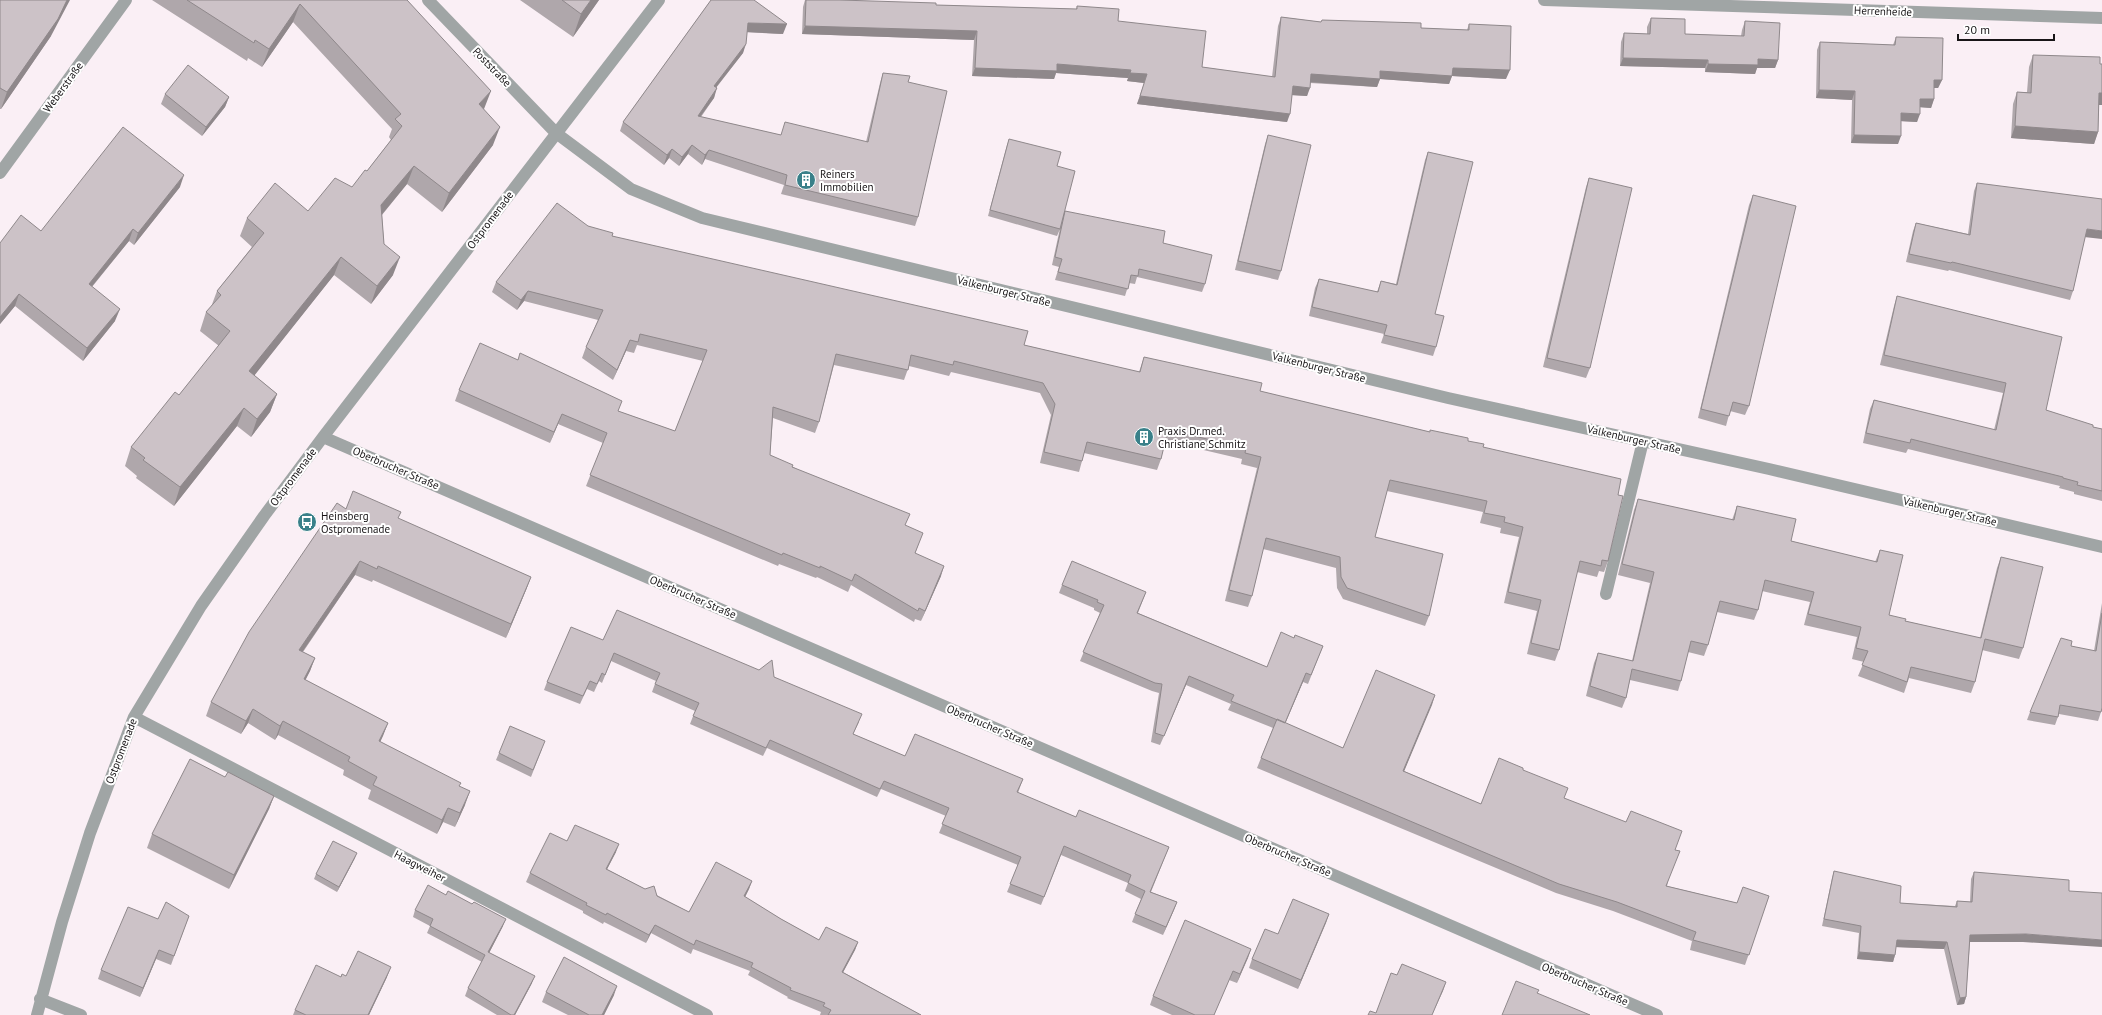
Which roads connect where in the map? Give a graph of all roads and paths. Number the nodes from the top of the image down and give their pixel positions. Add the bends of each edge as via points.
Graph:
1 (126, 0) edge
2 (428, 0) edge
3 (659, 0) edge
4 (1544, 0) edge
5 (2102, 18) edge
6 (556, 133) junction
7 (0, 173) edge
8 (323, 437) junction
9 (1643, 441) junction
10 (2102, 547) edge
11 (1606, 594) dead end
12 (134, 717) junction
13 (40, 999) junction
14 (37, 1015) edge
15 (81, 1015) edge
16 (707, 1015) edge
17 (1657, 1015) edge

1 - 7 street, Weberstraße
2 - 6 street, Poststraße
3 - 6 street, Ostpromenade
4 - 5 street, Herrenheide
6 - 8 street, Ostpromenade
6 - 9 street, Valkenburger Straße via 632,189 702,218 1448,398
8 - 12 street, Ostpromenade via 201,606
8 - 17 street, Oberbrucher Straße
9 - 10 street, Valkenburger Straße
9 - 11 street
12 - 13 street, Ostpromenade via 90,833
12 - 16 street, Haagweiher
13 - 14 street, Ostpromenade
13 - 15 street

